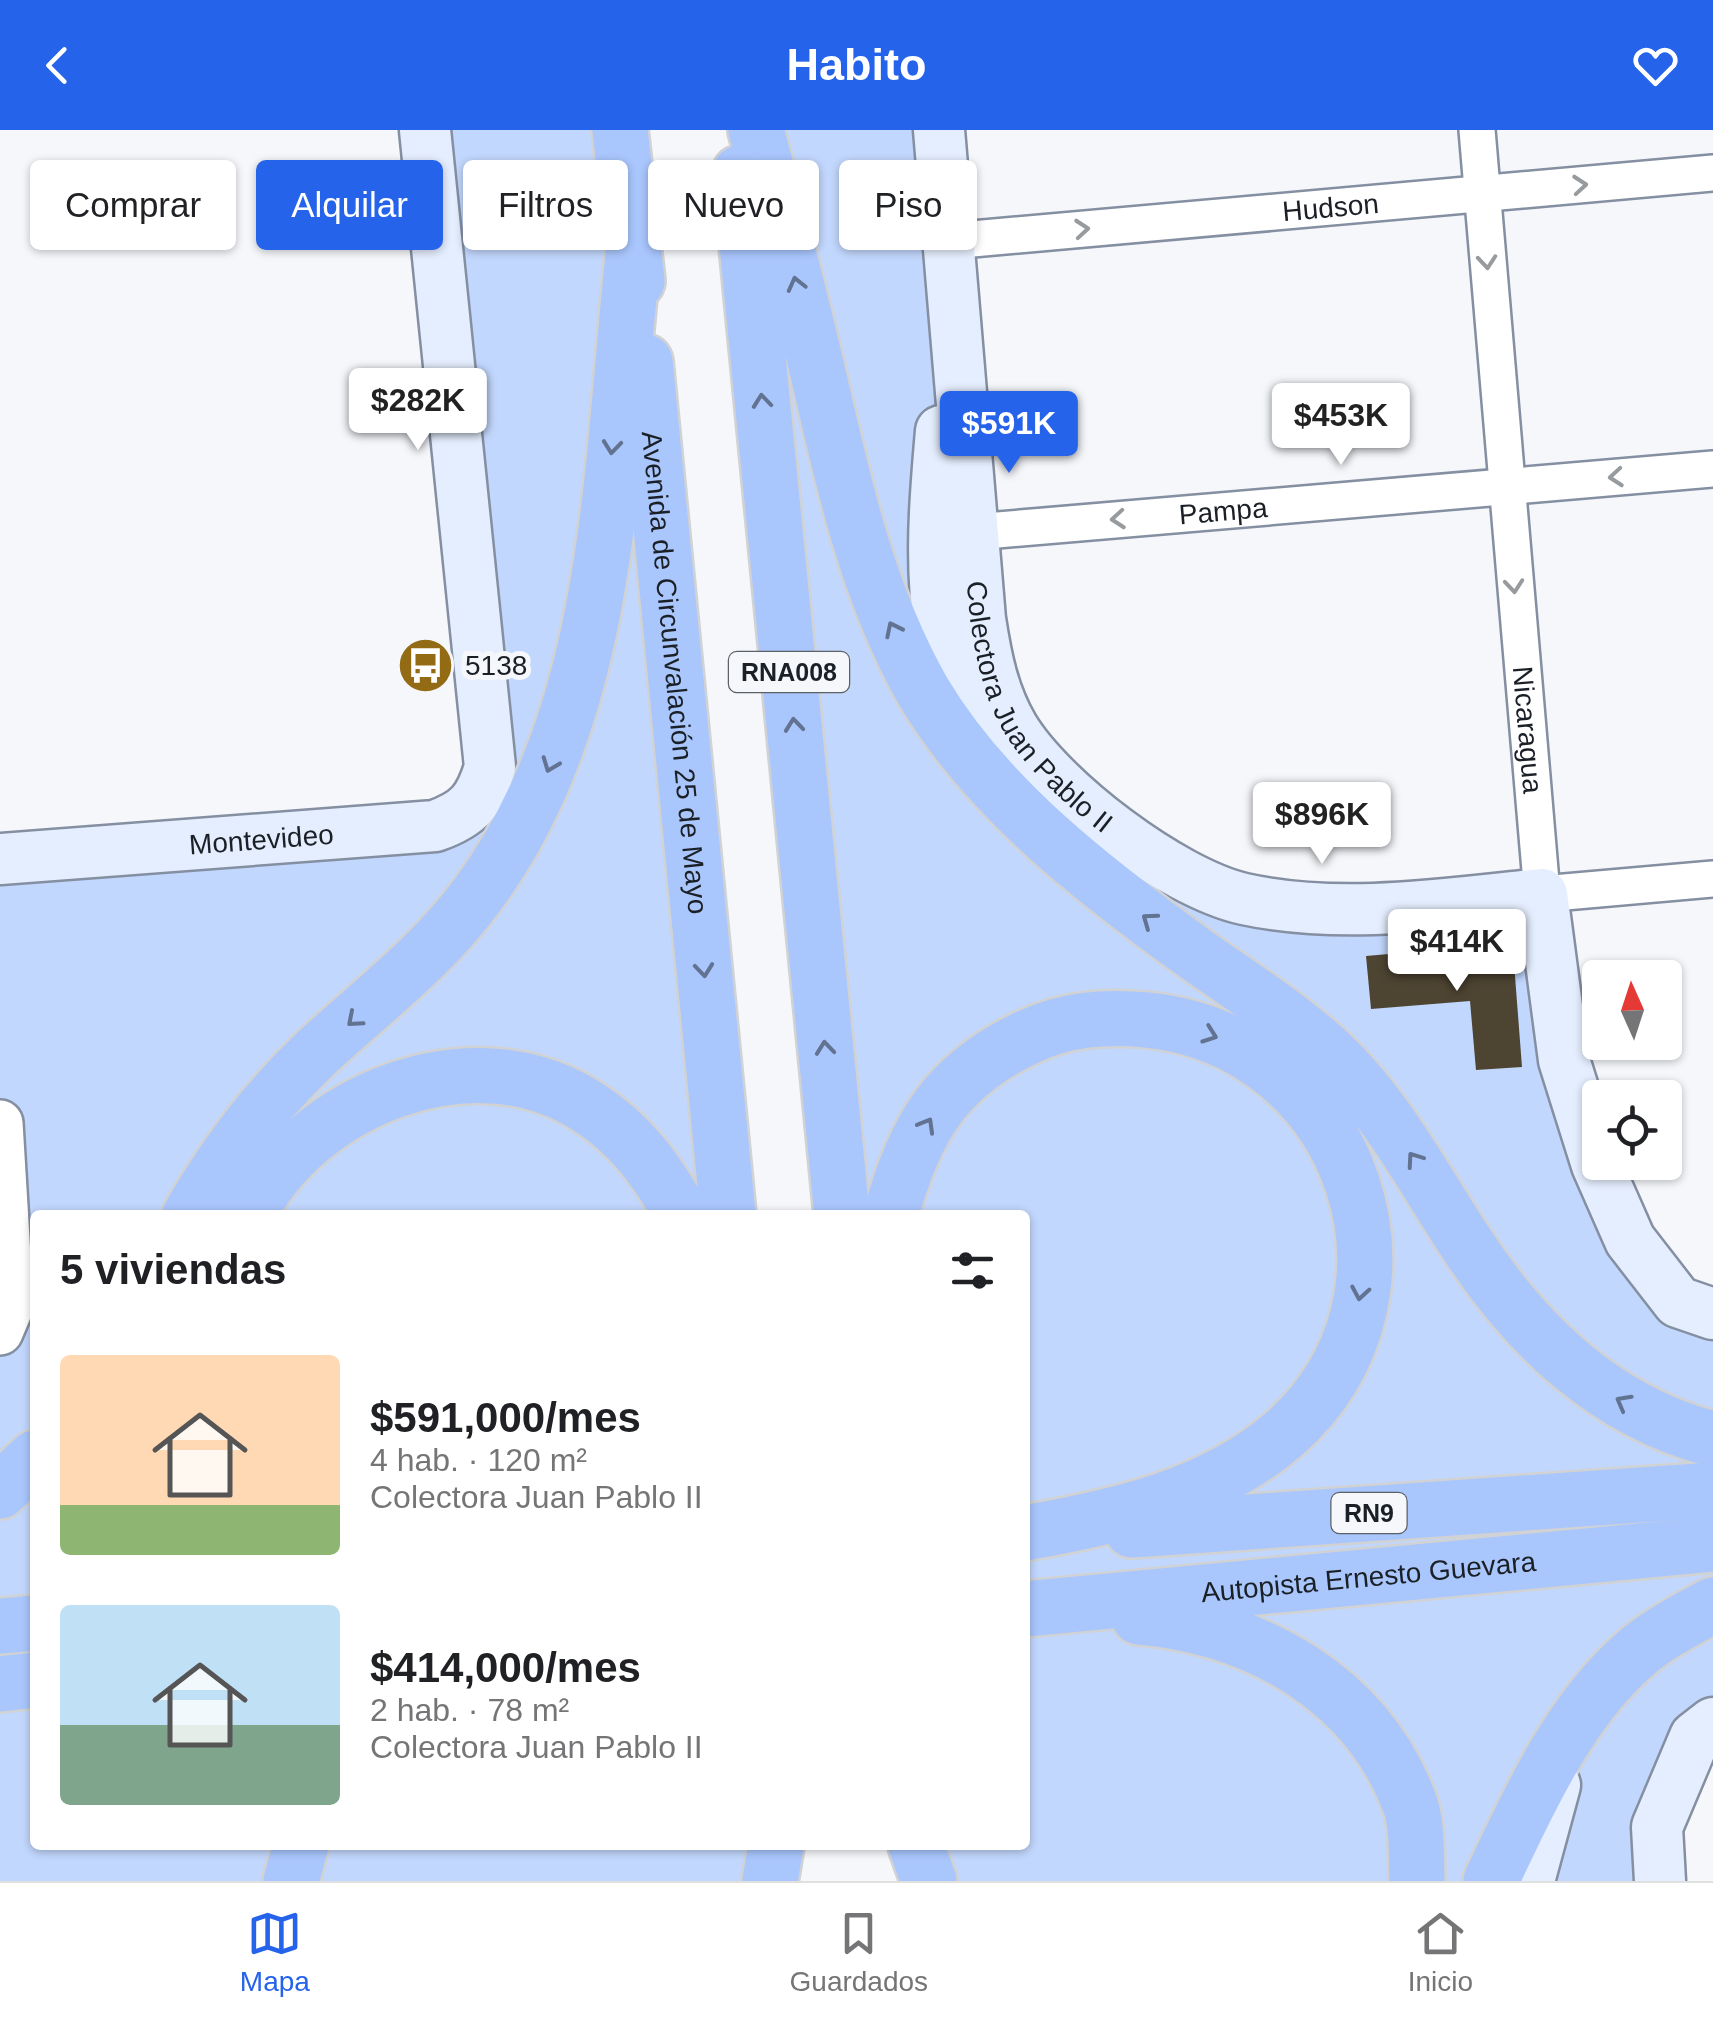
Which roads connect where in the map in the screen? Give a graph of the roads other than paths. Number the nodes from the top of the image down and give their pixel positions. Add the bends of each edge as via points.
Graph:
1 (425, 130) edge
2 (620, 130) edge
3 (736, 130) edge
4 (756, 130) edge
5 (938, 130) edge
6 (1477, 130) edge
7 (941, 160) edge
8 (1713, 173) edge
9 (1482, 194) junction
10 (977, 239) edge
11 (634, 246) junction
12 (951, 250) edge
13 (954, 295) junction
14 (1713, 469) edge
15 (1506, 486) junction
16 (974, 532) junction
17 (1006, 796) junction
18 (0, 859) edge
19 (1713, 879) edge
20 (1542, 894) junction
21 (0, 1123) edge
22 (193, 1210) edge
23 (252, 1210) edge
24 (679, 1210) edge
25 (728, 1210) edge
26 (842, 1210) edge
27 (893, 1210) edge
28 (1695, 1308) edge
29 (0, 1332) edge
30 (1713, 1439) edge
31 (30, 1463) edge
32 (1713, 1490) edge
33 (0, 1491) edge
34 (1030, 1534) edge
35 (1030, 1535) edge
36 (1713, 1544) edge
37 (1713, 1606) edge
38 (1033, 1608) edge
39 (30, 1623) edge
40 (0, 1626) edge
41 (30, 1681) edge
42 (0, 1684) edge
43 (1704, 1730) edge
44 (1570, 1734) junction
45 (300, 1850) edge
46 (775, 1850) edge
47 (789, 1850) edge
48 (898, 1850) edge
49 (918, 1850) edge
50 (291, 1881) edge
51 (770, 1881) edge
52 (792, 1881) edge
53 (901, 1881) edge
54 (929, 1881) edge
55 (1417, 1881) edge
56 (1490, 1881) edge
57 (1529, 1881) edge
58 (1660, 1881) edge

1 - 18 main road, Montevideo via 490,767 481,798 462,816 435,826
2 - 11 highway, Avenida de Circunvalación 25 de Mayo
26 -> 3 highway, RNA008
17 -> 4 highway via 924,692 884,610 844,492
5 - 7 main road, Colectora Juan Pablo II
6 - 9 street, Nicaragua
9 -> 8 street, Hudson
10 -> 9 street, Hudson
9 -> 15 street, Nicaragua
11 -> 22 highway via 602,550 580,673 551,765 477,896 406,975 312,1056 255,1121
11 -> 25 highway, Avenida de Circunvalación 25 de Mayo
12 - 13 main road, Colectora Juan Pablo II
13 - 16 main road, Colectora Juan Pablo II
13 - 17 main road via 936,485 935,590 958,704
14 -> 15 street, Pampa
15 -> 16 street, Pampa
15 -> 20 street, Nicaragua
16 - 20 main road, Colectora Juan Pablo II via 986,658 1014,730 1069,790 1167,864 1240,898 1296,907
30 -> 17 highway via 1642,1412 1567,1364 1511,1306 1399,1136 1330,1053 1126,903
19 - 20 street
20 - 28 main road, Nicaragua via 1564,1060 1597,1165 1630,1240
21 - 29 street via 10,1306
23 - 24 highway via 277,1168 340,1115 426,1082 492,1077 556,1090 598,1114 649,1160
27 -> 34 highway via 909,1156 952,1087 997,1051 1053,1025 1088,1020 1165,1022 1234,1044 1276,1071 1342,1152 1362,1218 1362,1289 1343,1355 1308,1410 1258,1454 1202,1485 1094,1521
31 - 33 highway
32 - 35 highway, RN9
36 - 38 highway, Autopista Ernesto Guevara / RN9
37 - 44 highway via 1634,1655
38 - 55 highway via 1171,1620 1248,1638 1327,1688 1376,1740 1410,1806
39 - 40 highway
41 - 42 highway
43 - 58 main road via 1656,1826
44 - 56 highway
44 - 57 main road
45 - 50 highway
46 - 51 highway
47 - 52 highway
48 - 53 highway
49 - 54 highway

